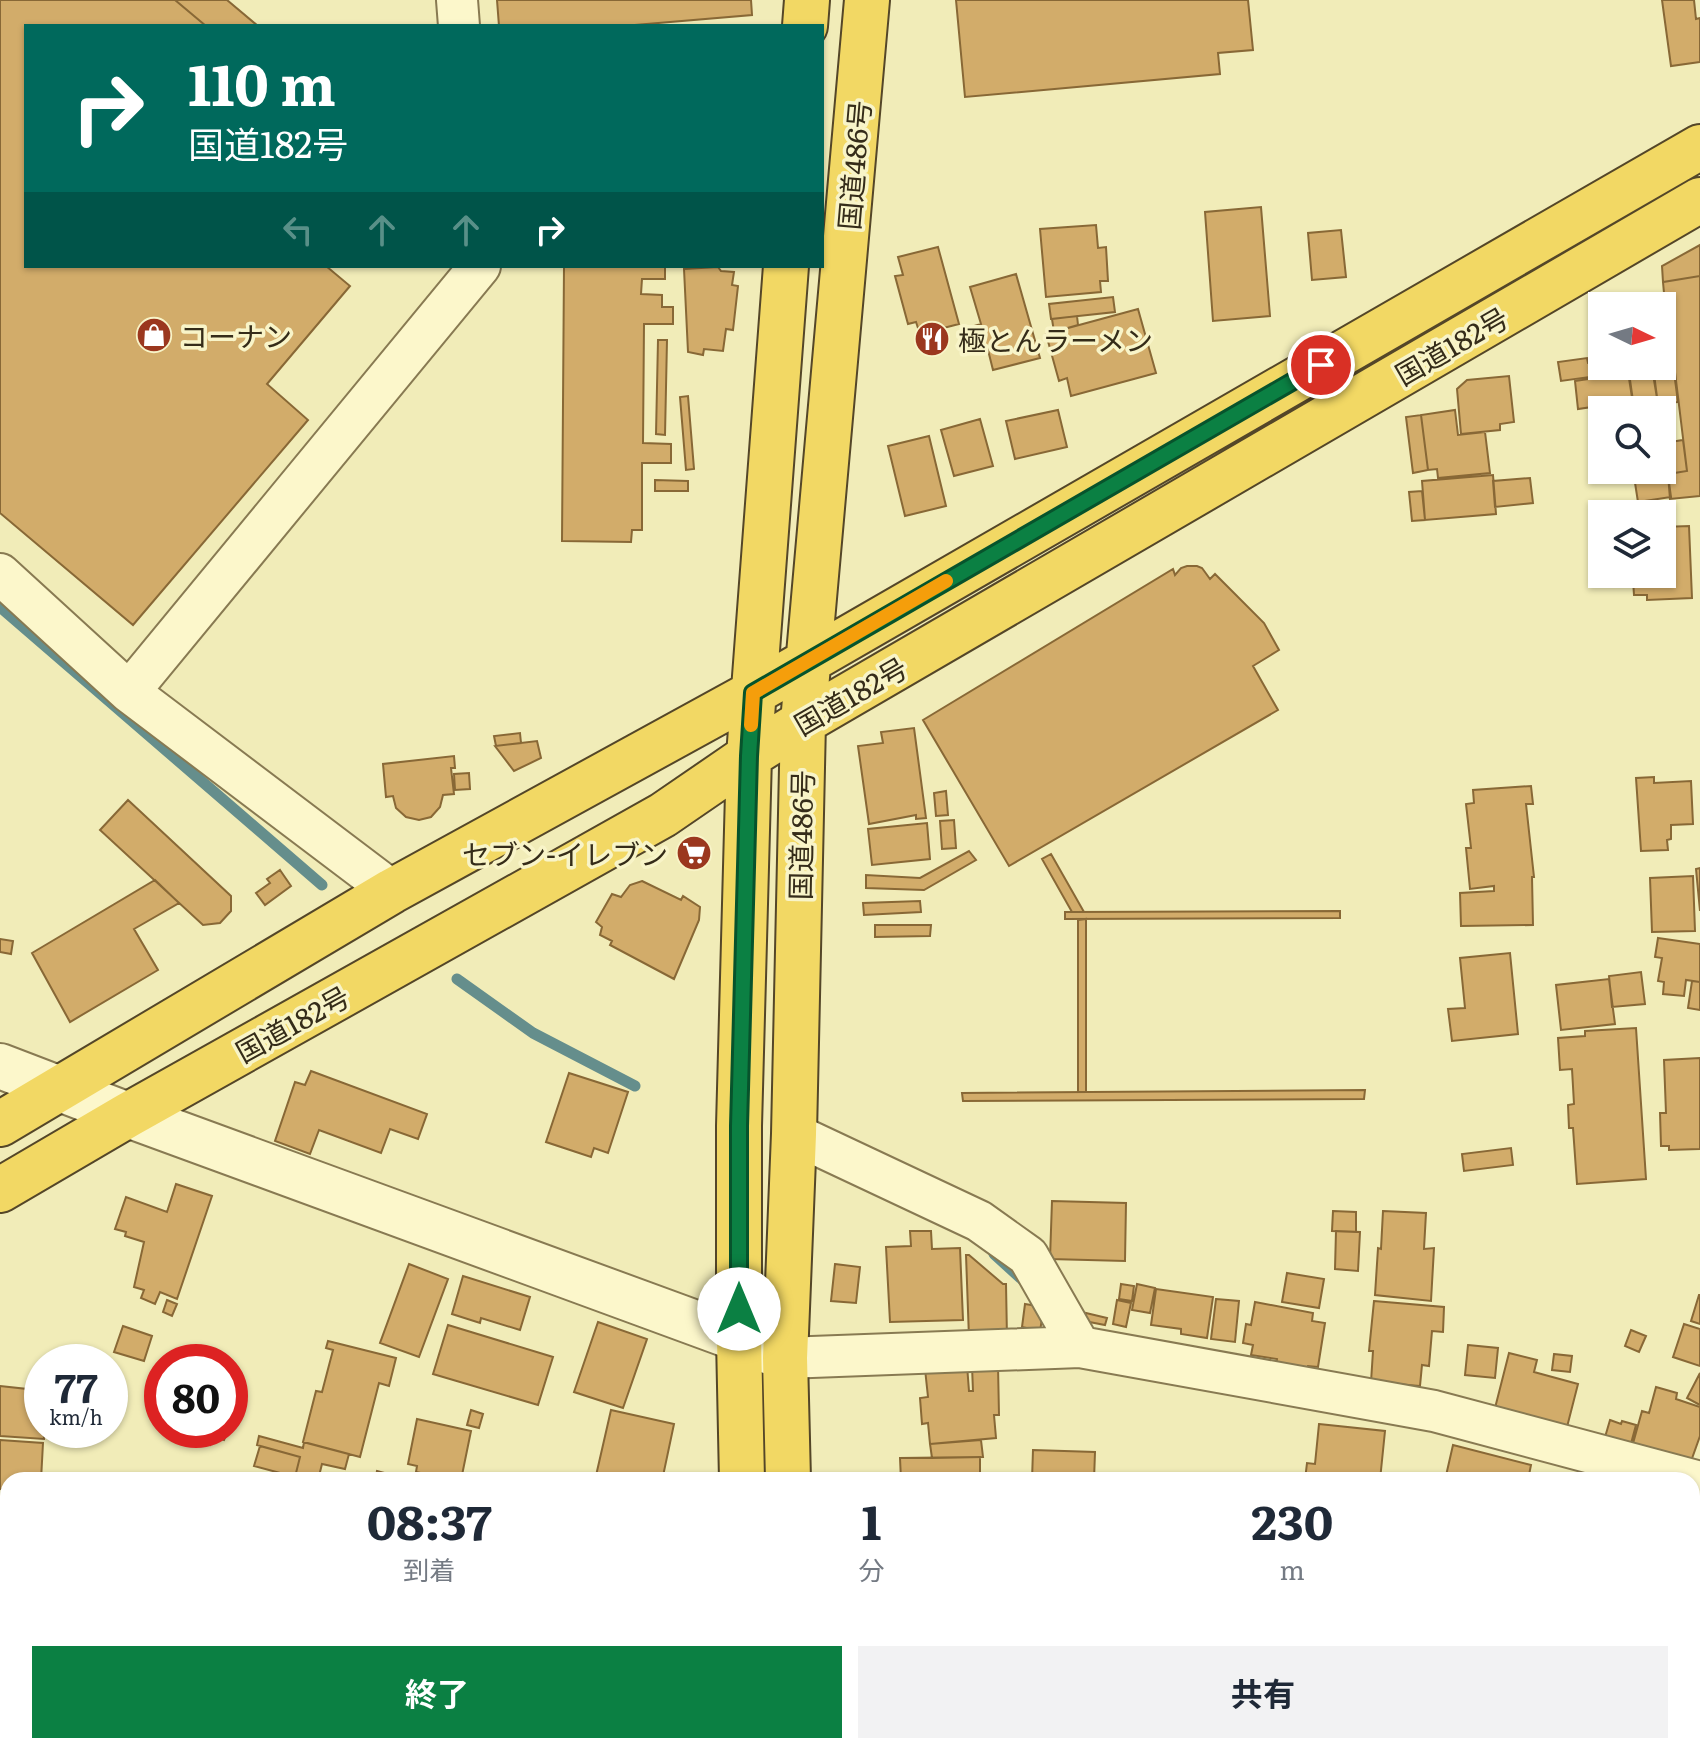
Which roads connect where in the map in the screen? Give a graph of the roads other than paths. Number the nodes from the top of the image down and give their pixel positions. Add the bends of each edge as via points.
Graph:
1 (457, 0) edge
2 (807, 0) edge
3 (867, 0) edge
4 (459, 24) edge
5 (805, 24) edge
6 (1700, 147) edge
7 (1700, 200) edge
8 (478, 268) edge
9 (786, 268) edge
10 (0, 574) edge
11 (808, 660) junction
12 (129, 692) junction
13 (753, 693) junction
14 (803, 722) junction
15 (749, 756) junction
16 (392, 891) junction
17 (0, 1066) edge
18 (60, 1089) junction
19 (128, 1115) junction
20 (0, 1124) edge
21 (794, 1134) junction
22 (0, 1190) edge
23 (739, 1339) junction
24 (1080, 1347) junction
25 (785, 1358) junction
26 (742, 1472) edge
27 (788, 1472) edge
28 (1663, 1472) edge

1 - 4 street
2 - 5 highway
3 - 11 highway, 国道486号
6 - 11 highway, 国道182号
7 - 14 highway, 国道182号
8 - 12 street
9 - 13 highway, 国道486号
10 - 12 street
11 - 13 highway, 国道182号
11 - 14 highway, 国道486号
12 - 16 street
13 - 15 highway, 国道486号
13 - 16 highway, 国道182号
14 - 15 highway, 国道182号
14 - 21 highway, 国道486号
15 - 19 highway, 国道182号 via 663,815
15 - 23 highway, 国道486号
16 - 18 highway, 国道182号
17 - 18 street
18 - 19 street
18 - 20 highway, 国道182号
19 - 22 highway, 国道182号
19 - 23 street
21 - 24 street via 979,1221 1028,1256
21 - 25 highway, 国道486号
23 - 25 street
23 - 26 highway, 国道486号
24 - 25 street
24 - 28 street via 1434,1411
25 - 27 highway, 国道486号

